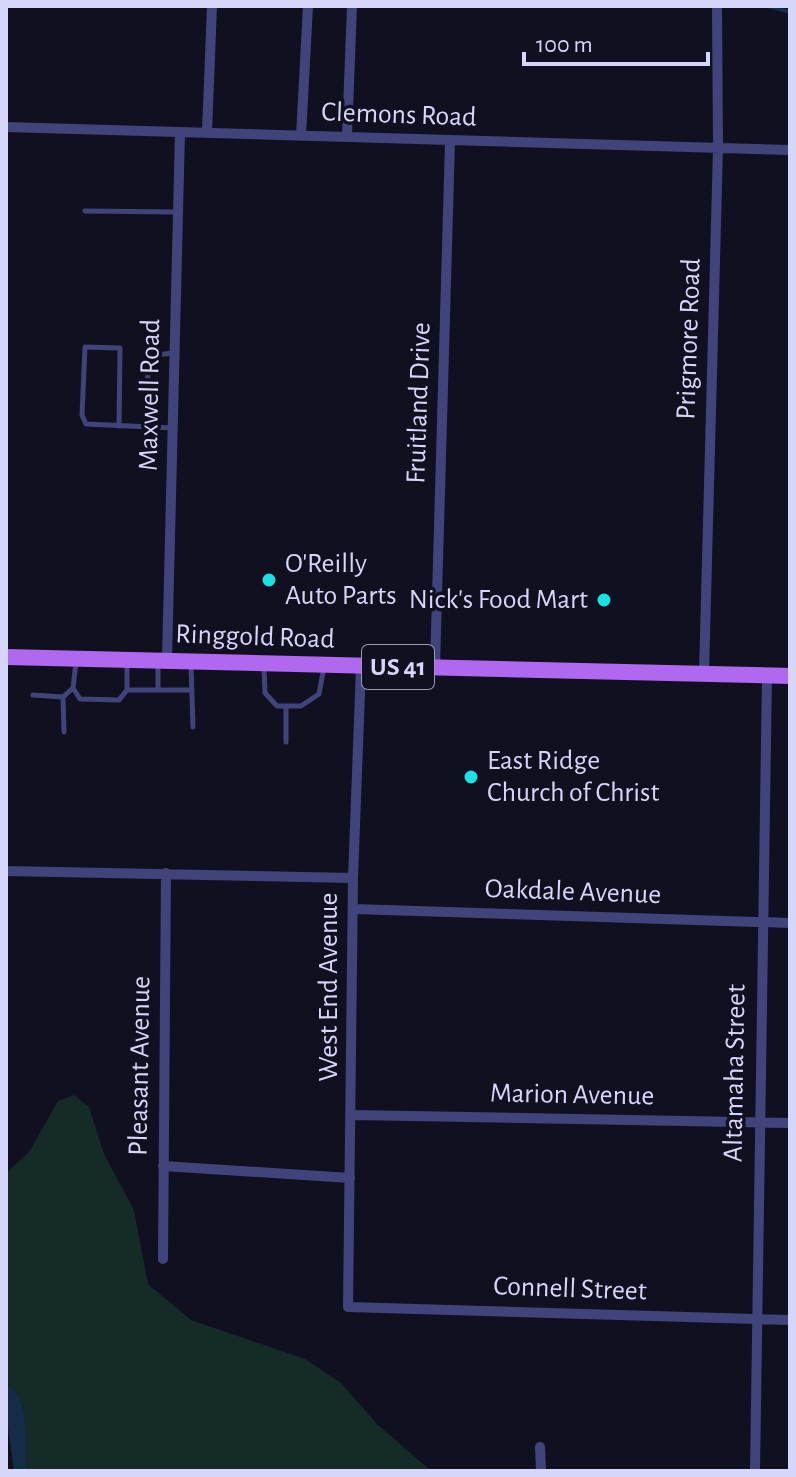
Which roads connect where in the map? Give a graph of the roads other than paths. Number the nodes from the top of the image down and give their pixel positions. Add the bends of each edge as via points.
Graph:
1 (212, 6) edge
2 (308, 6) edge
3 (352, 6) edge
4 (717, 6) edge
5 (6, 127) edge
6 (180, 132) junction
7 (207, 132) junction
8 (347, 135) junction
9 (301, 136) junction
10 (450, 142) junction
11 (718, 148) junction
12 (790, 150) edge
13 (85, 211) dead end
14 (178, 212) junction
15 (175, 353) junction
16 (119, 426) junction
17 (147, 426) junction
18 (174, 428) junction
19 (6, 657) edge
20 (76, 658) junction
21 (128, 658) junction
22 (163, 659) junction
23 (191, 660) junction
24 (264, 663) junction
25 (324, 666) junction
26 (435, 666) junction
27 (361, 667) junction
28 (704, 673) junction
29 (767, 675) junction
30 (790, 676) edge
31 (73, 688) junction
32 (127, 690) junction
33 (158, 690) junction
34 (192, 690) junction
35 (33, 695) dead end
36 (63, 697) junction
37 (286, 706) junction
38 (193, 727) dead end
39 (64, 732) dead end
40 (286, 742) dead end
41 (6, 871) edge
42 (166, 873) junction
43 (353, 878) junction
44 (354, 909) junction
45 (761, 923) junction
46 (790, 923) edge
47 (353, 1115) junction
48 (758, 1122) junction
49 (790, 1123) edge
50 (163, 1166) junction
51 (350, 1178) junction
52 (163, 1259) dead end
53 (348, 1307) joint
54 (755, 1318) junction
55 (790, 1320) edge
56 (540, 1447) dead end
57 (541, 1471) edge
58 (755, 1471) edge

1 - 7 street
2 - 9 street
3 - 8 street
4 - 11 street, Prigmore Road
5 - 6 street, Clemons Road
6 - 7 street, Clemons Road
6 - 14 street, Maxwell Road
7 - 9 street, Clemons Road
8 - 9 street, Clemons Road
8 - 10 street, Clemons Road
10 - 11 street, Clemons Road
10 - 26 street, Fruitland Drive
11 - 12 street, Clemons Road
11 - 28 street, Prigmore Road
13 - 14 lane
14 - 15 street, Maxwell Road
15 - 17 lane via 154,355 148,361
15 - 18 street, Maxwell Road
16 - 16 lane via 86,424 82,415 85,347 120,348
16 - 17 lane
17 - 18 lane
18 - 22 street, Maxwell Road
19 - 20 main road, Ringgold Road / US 41
20 - 21 main road, Ringgold Road / US 41
20 - 31 lane
21 - 22 main road, Ringgold Road / US 41
21 - 32 lane
22 - 23 main road, Ringgold Road / US 41
22 - 33 lane
23 - 24 main road, Ringgold Road / US 41
23 - 34 lane
24 - 25 main road, Ringgold Road / US 41
24 - 37 lane via 265,693 277,706
25 - 27 main road, Ringgold Road / US 41
25 - 37 lane via 319,694 301,706
26 - 27 main road, Ringgold Road / US 41
26 - 28 main road, Ringgold Road / US 41
27 - 43 street, West End Avenue
28 - 29 main road, Ringgold Road / US 41
29 - 30 main road, Ringgold Road / US 41
29 - 45 street, Altamaha Street
31 - 32 lane via 80,699 119,700
31 - 36 lane
32 - 33 lane
33 - 34 lane
34 - 38 lane
35 - 36 lane
36 - 39 lane
37 - 40 lane
41 - 42 street
42 - 43 street
42 - 50 street, Pleasant Avenue
43 - 44 street, West End Avenue
44 - 45 street, Oakdale Avenue
44 - 47 street, West End Avenue
45 - 46 street, Oakdale Avenue
45 - 48 street, Altamaha Street
47 - 48 street, Marion Avenue
47 - 51 street, West End Avenue
48 - 49 street, Marion Avenue
48 - 54 street, Altamaha Street
50 - 51 street
50 - 52 street, Pleasant Avenue
51 - 53 street, West End Avenue
53 - 54 street, Connell Street
54 - 55 street, Connell Street
54 - 58 street, Altamaha Street
56 - 57 street

